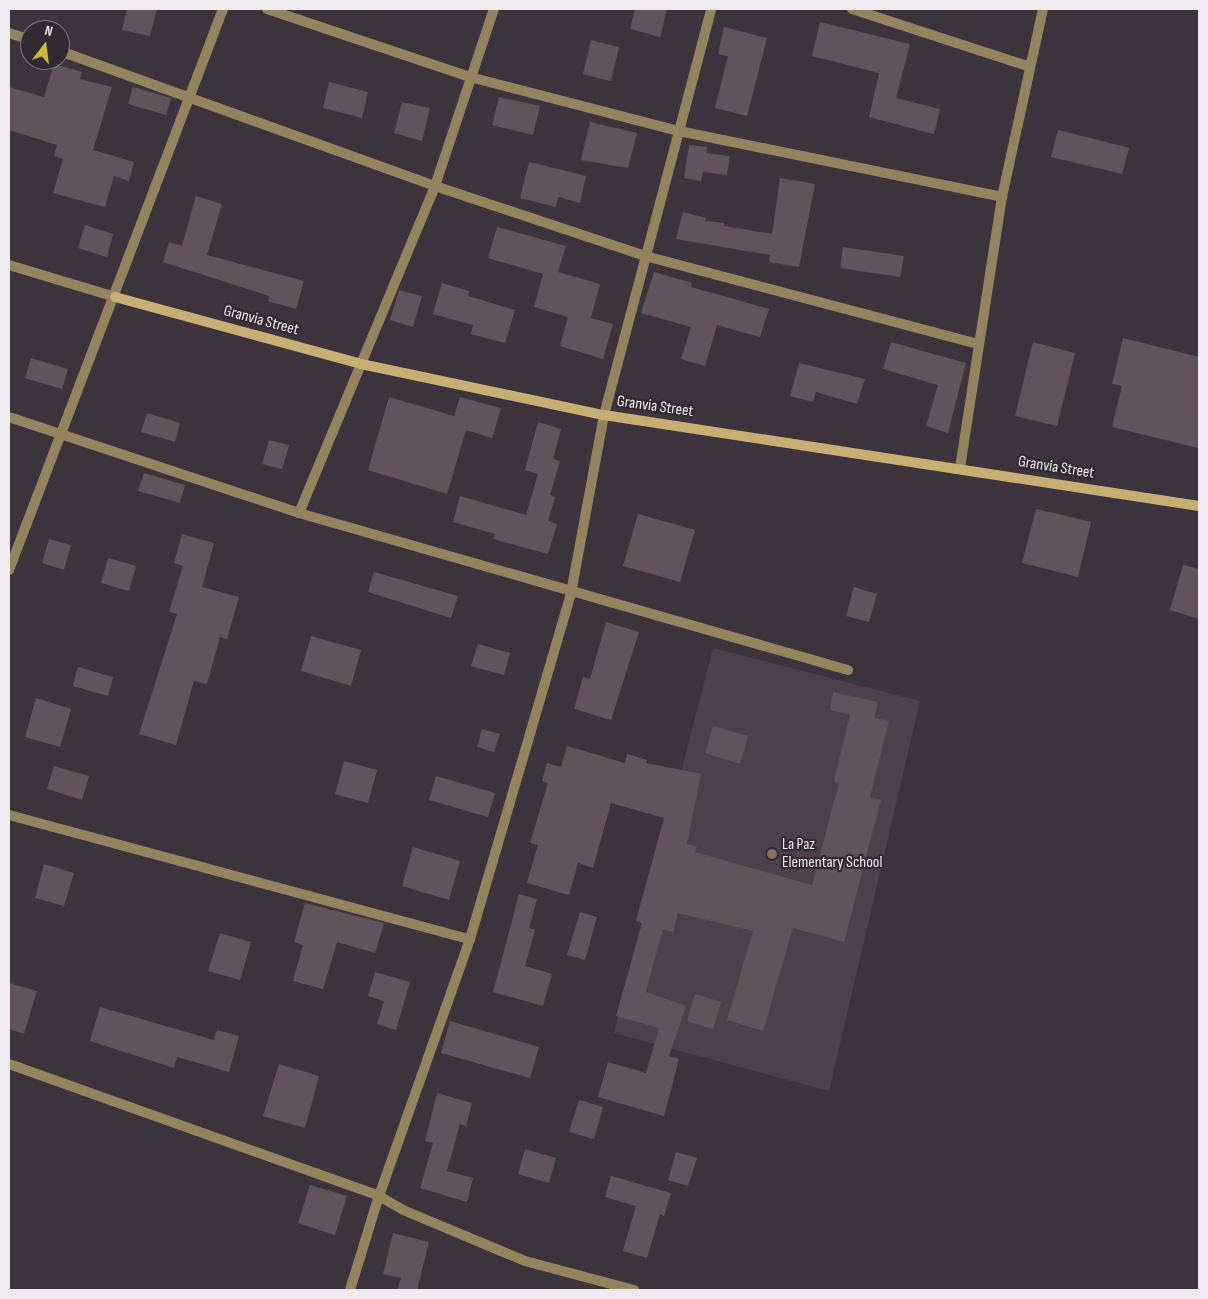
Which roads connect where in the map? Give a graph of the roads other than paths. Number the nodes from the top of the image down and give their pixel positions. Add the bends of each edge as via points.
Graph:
1 (223, 9) edge
2 (267, 9) edge
3 (494, 9) edge
4 (711, 9) edge
5 (852, 9) edge
6 (1043, 9) edge
7 (70, 54) edge
8 (1030, 68) junction
9 (470, 77) junction
10 (191, 96) junction
11 (680, 131) junction
12 (435, 186) junction
13 (1002, 197) junction
14 (646, 256) junction
15 (9, 265) edge
16 (115, 297) junction
17 (977, 344) junction
18 (361, 364) junction
19 (604, 415) junction
20 (9, 418) edge
21 (62, 434) junction
22 (960, 468) junction
23 (1199, 506) edge
24 (299, 513) junction
25 (9, 570) edge
26 (571, 593) junction
27 (848, 670) dead end
28 (9, 815) edge
29 (470, 939) junction
30 (9, 1064) edge
31 (379, 1196) junction
32 (350, 1290) edge
33 (634, 1290) edge

1 - 10 street
2 - 9 street
3 - 9 street
4 - 11 street
5 - 8 street
6 - 8 street
7 - 10 street
8 - 13 street
9 - 11 street
9 - 12 street
10 - 12 street
10 - 16 street
11 - 13 street
11 - 14 street
12 - 14 street
12 - 18 street
13 - 17 street
14 - 17 street
14 - 19 street
15 - 16 street
16 - 18 street, Granvia Street
16 - 21 street
17 - 22 street
18 - 19 street, Granvia Street
18 - 24 street
19 - 22 street, Granvia Street
19 - 26 street
20 - 21 street
21 - 24 street
21 - 25 street
22 - 23 street, Granvia Street
24 - 26 street
26 - 27 street
26 - 29 street
28 - 29 street
29 - 31 street
30 - 31 street
31 - 32 street
31 - 33 street via 403,1210 526,1261

